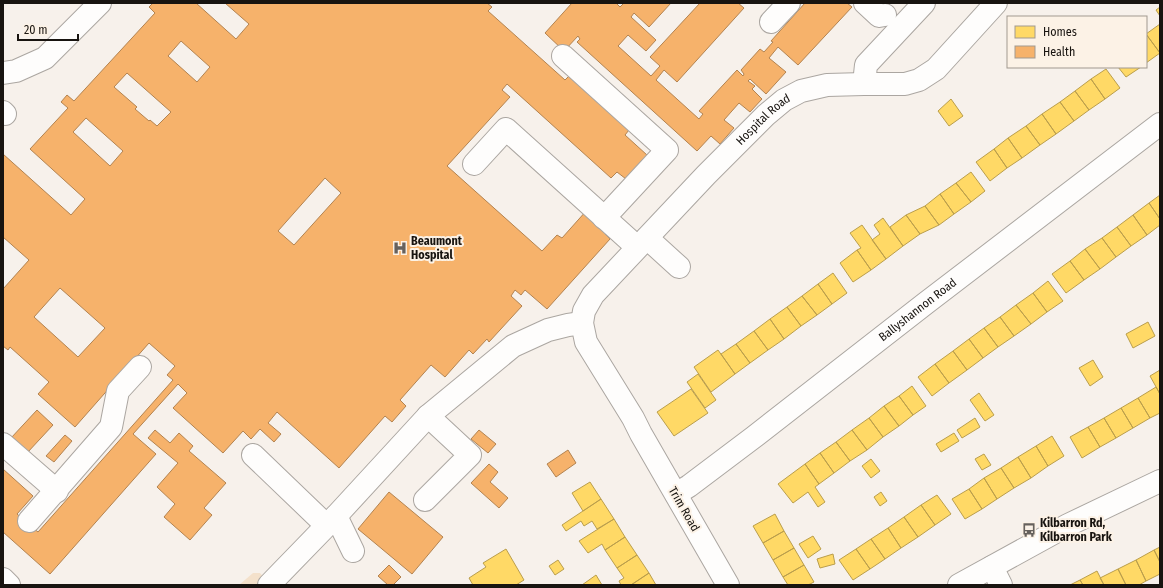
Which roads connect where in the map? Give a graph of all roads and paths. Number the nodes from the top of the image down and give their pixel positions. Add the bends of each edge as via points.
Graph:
1 (100, 3) edge
2 (789, 3) edge
3 (865, 3) edge
4 (924, 3) edge
5 (996, 3) edge
6 (888, 16) edge
7 (771, 22) dead end
8 (563, 56) dead end
9 (3, 73) edge
10 (864, 84) junction
11 (1160, 124) edge
12 (474, 164) dead end
13 (604, 218) junction
14 (642, 242) junction
15 (679, 267) dead end
16 (582, 323) junction
17 (140, 366) dead end
18 (428, 416) junction
19 (3, 444) edge
20 (253, 456) dead end
21 (1160, 482) edge
22 (57, 491) junction
23 (676, 494) junction
24 (425, 500) dead end
25 (29, 521) dead end
26 (331, 521) junction
27 (353, 551) dead end
28 (996, 576) edge
29 (3, 579) edge
30 (9, 585) edge
31 (270, 585) edge
32 (728, 585) edge
33 (959, 585) edge

1 - 9 street via 45,58 16,71
2 - 7 street
3 - 6 street via 879,16
4 - 6 street
5 - 10 street, Hospital Road via 936,69 919,80 906,84
6 - 10 street via 866,65
8 - 13 street via 666,150
10 - 14 street, Hospital Road via 827,85 784,100
11 - 23 street, Ballyshannon Road via 748,442
12 - 13 street via 506,130
13 - 14 street
14 - 15 street
14 - 16 street, Hospital Road via 593,295 584,311
16 - 18 street via 548,330 513,346
16 - 23 street, Trim Road via 586,342
17 - 22 street via 118,391 111,427
18 - 24 street via 470,455
18 - 26 street
19 - 22 street
20 - 26 street
21 - 28 street via 1068,525
22 - 25 street
23 - 32 street, Trim Road
26 - 27 street
26 - 31 street
28 - 33 street
29 - 30 street

